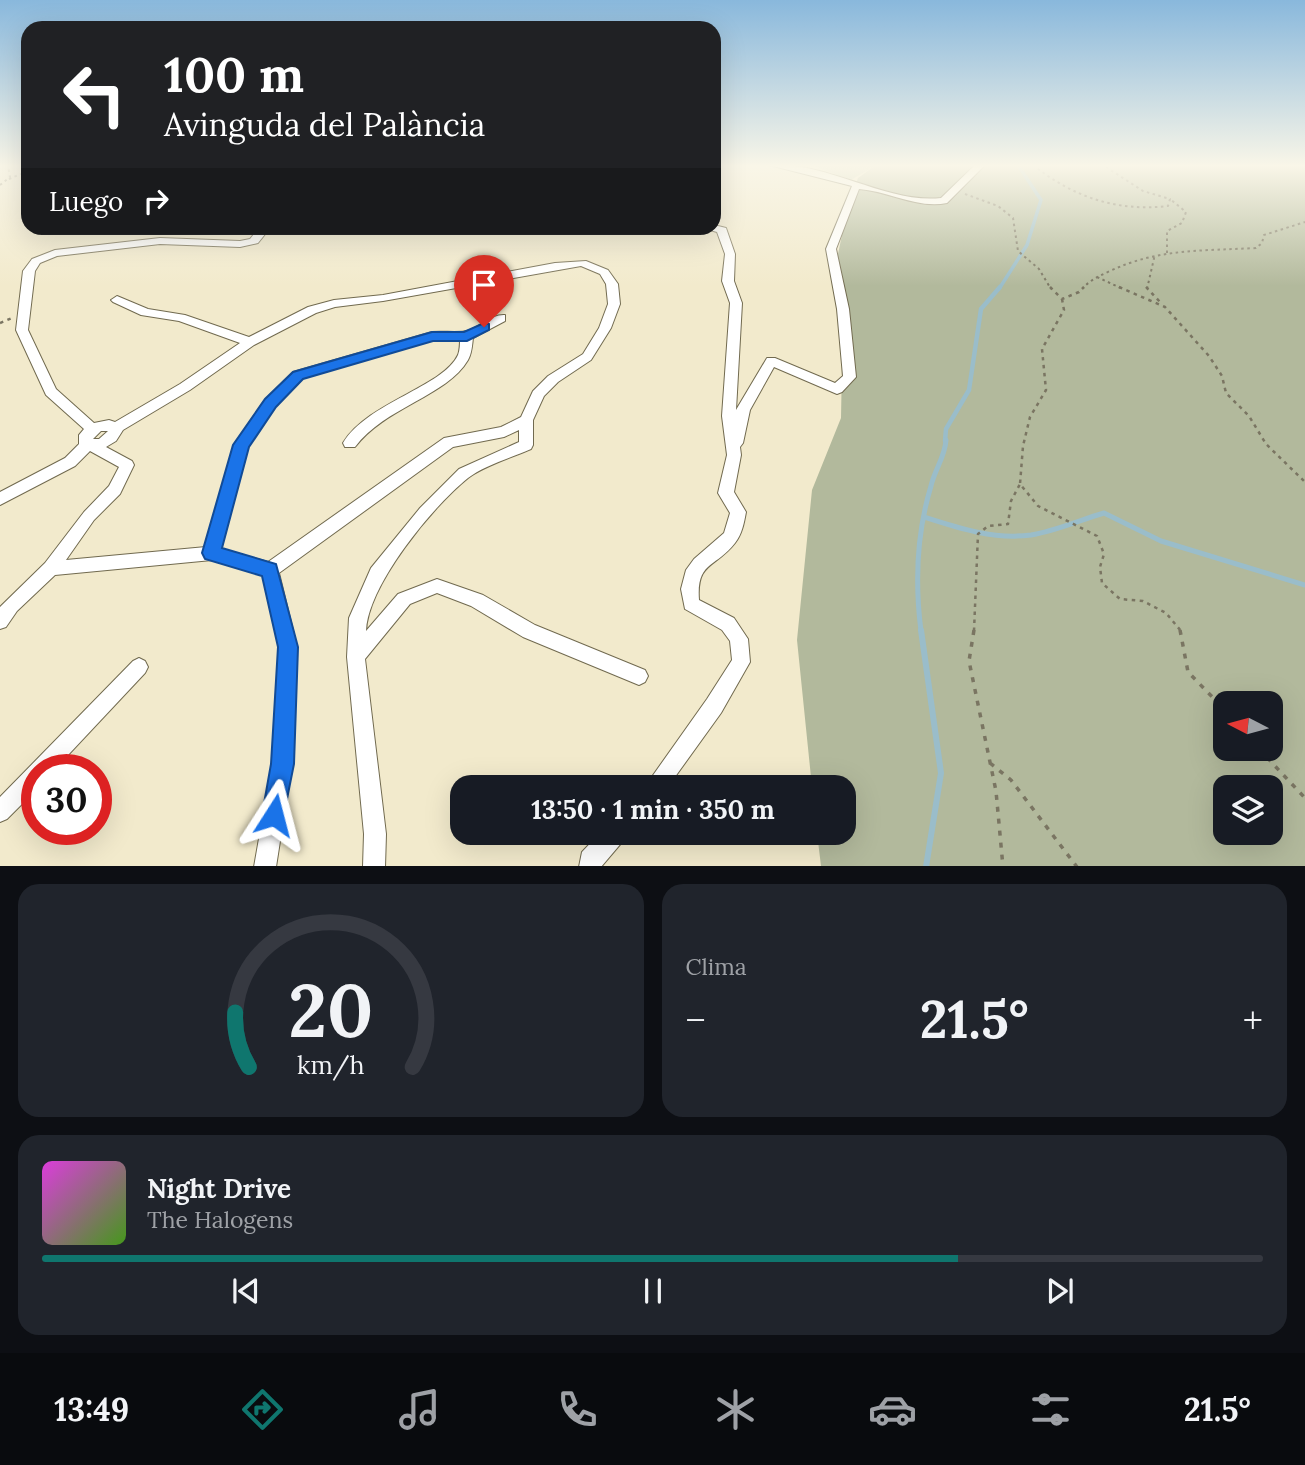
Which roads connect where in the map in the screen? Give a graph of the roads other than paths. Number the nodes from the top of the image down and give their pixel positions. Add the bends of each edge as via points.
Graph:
1 (848, 205) edge
2 (721, 230) edge
3 (259, 235) edge
4 (117, 300) dead end
5 (501, 318) dead end
6 (467, 336) junction
7 (250, 342) junction
8 (526, 420) junction
9 (90, 437) junction
10 (350, 443) dead end
11 (734, 455) junction
12 (0, 499) edge
13 (212, 553) junction
14 (51, 568) junction
15 (270, 570) junction
16 (0, 621) edge
17 (356, 657) junction
18 (139, 667) dead end
19 (639, 676) dead end
20 (55, 754) edge
21 (664, 775) edge
22 (21, 790) edge
23 (0, 812) edge
24 (603, 845) edge
25 (265, 866) edge
26 (374, 866) edge
27 (590, 866) edge

1 - 11 street via 831,249 850,377 836,389 771,361 743,410
2 - 11 street via 728,243 729,281 737,303 729,416
3 - 9 street via 240,244 160,241 55,253 36,261 29,271 22,330 51,392
4 - 7 street
5 - 6 street
6 - 10 street via 464,356 454,369 388,409
6 - 13 street via 432,336 298,375 270,403 241,445
7 - 8 street via 312,310 334,304 555,266 582,263 604,272 612,284 614,304 605,328 587,357 538,394
7 - 9 street via 115,428 108,440 95,445
8 - 15 street via 504,432 449,442
8 - 17 street via 526,445 464,473 425,512 377,572 358,618
9 - 12 street via 70,462
9 - 14 street via 127,465 115,490 89,516
11 - 21 street via 726,493 738,512 731,537 699,561 688,586 691,604 728,624 740,639 741,662
13 - 14 street
13 - 15 street
14 - 16 street
15 - 25 street via 288,647 282,764
17 - 19 street via 404,599 437,586 477,600 529,631
17 - 26 street via 375,834
18 - 20 street
22 - 23 street
24 - 27 street via 590,859

